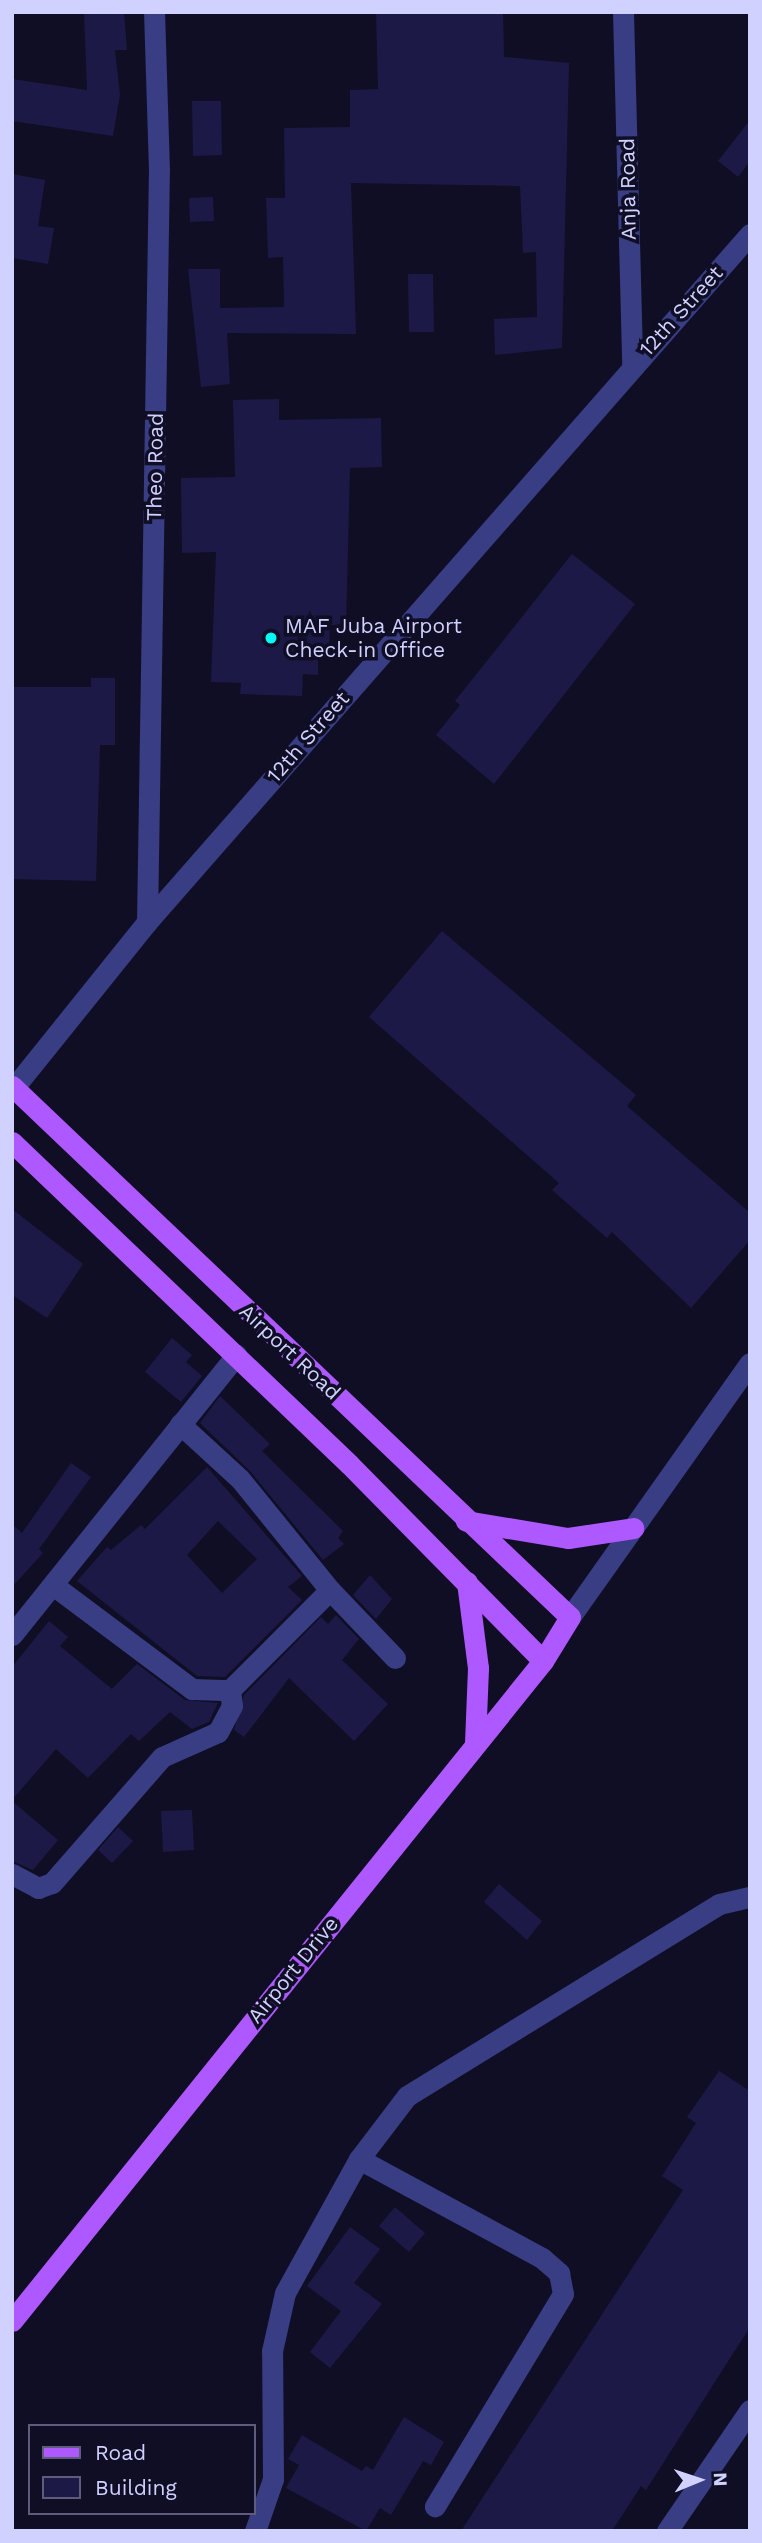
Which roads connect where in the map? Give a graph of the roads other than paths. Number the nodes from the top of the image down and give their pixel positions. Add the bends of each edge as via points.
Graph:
1 (154, 12) edge
2 (623, 12) edge
3 (750, 234) edge
4 (632, 365) junction
5 (147, 922) junction
6 (13, 1088) edge
7 (12, 1142) edge
8 (236, 1355) junction
9 (750, 1363) edge
10 (180, 1424) junction
11 (464, 1521) junction
12 (633, 1528) junction
13 (467, 1583) junction
14 (52, 1584) junction
15 (330, 1590) junction
16 (570, 1617) junction
17 (12, 1635) edge
18 (395, 1658) dead end
19 (543, 1661) junction
20 (230, 1690) junction
21 (475, 1743) junction
22 (12, 1874) edge
23 (750, 1897) edge
24 (359, 2159) junction
25 (12, 2321) edge
26 (750, 2410) edge
27 (435, 2506) dead end
28 (256, 2531) edge
29 (667, 2531) edge

1 - 5 street, Theo Road via 159,170
2 - 4 street, Anja Road
3 - 4 street, 12th Street
4 - 5 street, 12th Street
5 - 6 street, 12th Street
6 - 11 main road, Airport Road
7 - 8 main road, Airport Road
8 - 10 street
8 - 13 main road, Airport Road
9 - 12 street
10 - 14 street
10 - 15 street via 240,1479
11 - 12 main road via 568,1538
11 - 16 main road, Airport Road
12 - 16 street
13 - 19 main road, Airport Road
13 - 21 main road via 478,1668
14 - 17 street
14 - 20 street via 192,1689
15 - 18 street
15 - 20 street
16 - 19 main road, Airport Drive
19 - 21 main road, Airport Drive
20 - 22 street via 232,1706 218,1732 162,1758 52,1883 38,1888
21 - 25 main road, Airport Drive
23 - 24 street via 719,1904 407,2096
24 - 27 street via 542,2258 559,2273 563,2294
24 - 28 street via 285,2293 272,2351 273,2479
26 - 29 street

